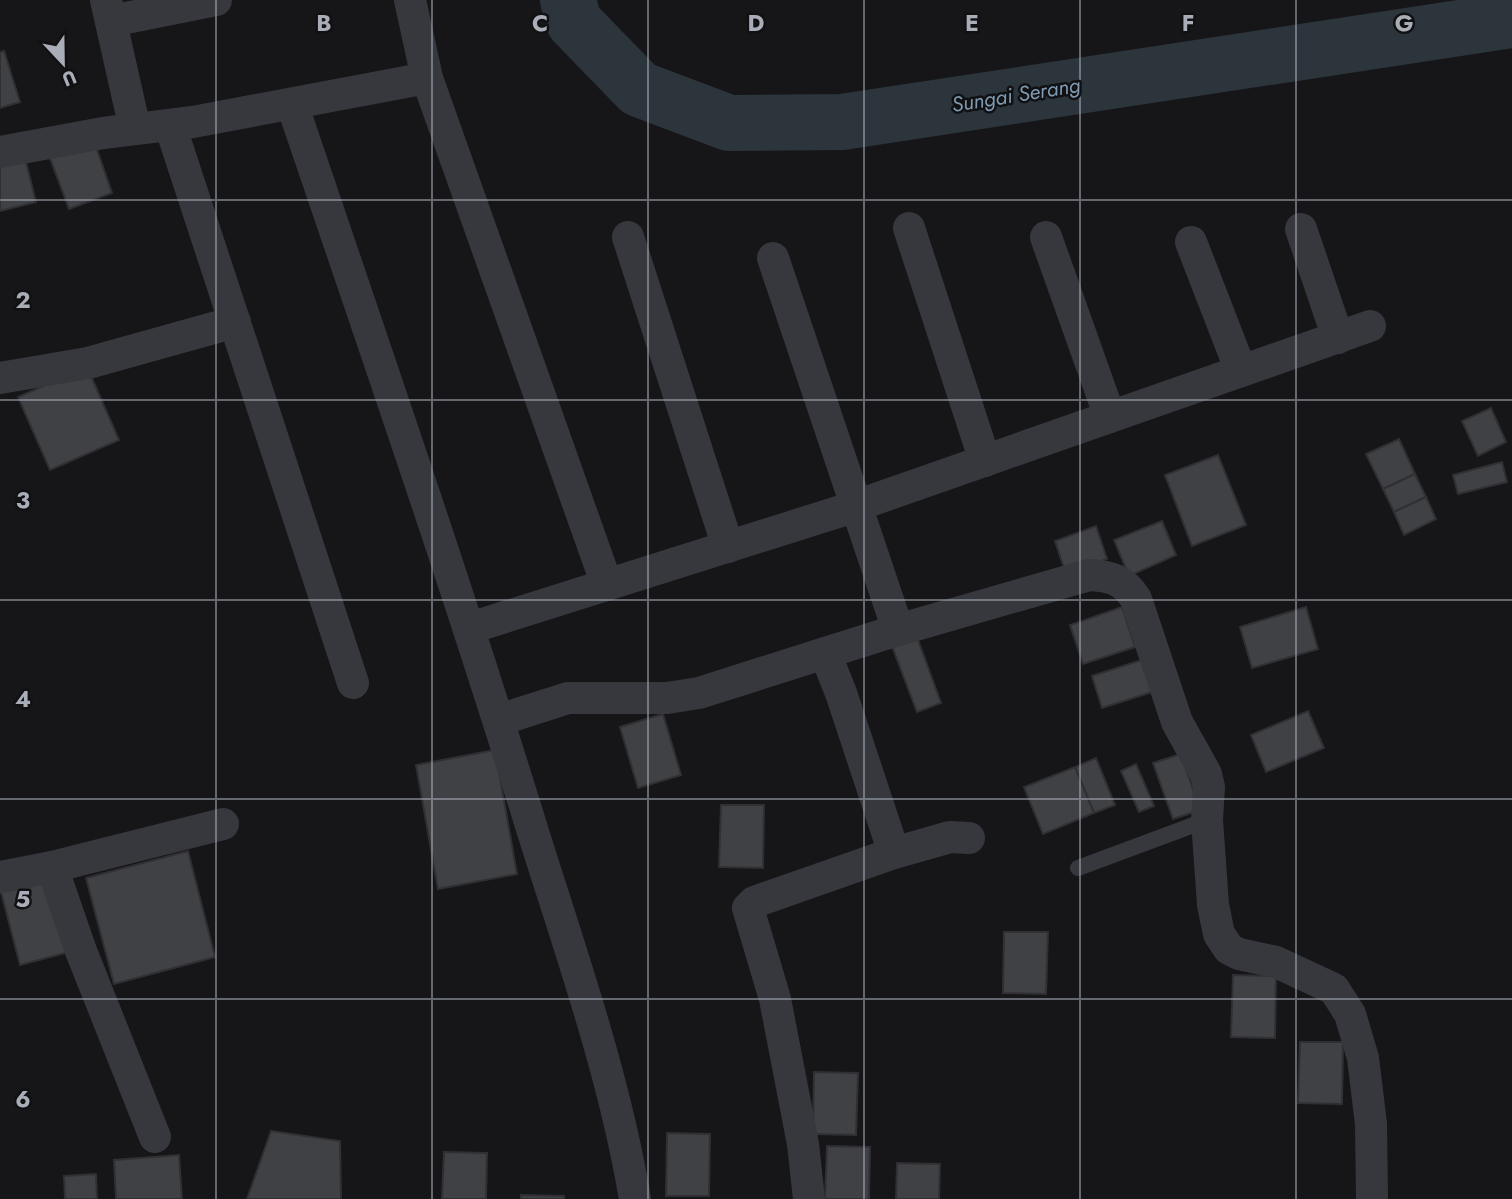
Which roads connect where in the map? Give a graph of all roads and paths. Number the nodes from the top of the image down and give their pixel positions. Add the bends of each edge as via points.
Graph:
1 (216, 0) edge
2 (410, 0) edge
3 (108, 11) edge
4 (427, 78) junction
5 (292, 104) junction
6 (170, 125) junction
7 (135, 129) junction
8 (0, 152) edge
9 (909, 229) dead end
10 (1301, 229) dead end
11 (628, 237) dead end
12 (1046, 237) dead end
13 (1191, 242) dead end
14 (773, 258) dead end
15 (235, 321) junction
16 (1370, 326) dead end
17 (1338, 338) junction
18 (1241, 372) junction
19 (0, 378) edge
20 (1110, 417) junction
21 (985, 461) junction
22 (857, 505) junction
23 (728, 547) junction
24 (607, 585) junction
25 (470, 628) junction
26 (898, 630) junction
27 (825, 653) junction
28 (353, 683) dead end
29 (499, 720) junction
30 (1207, 820) junction
31 (223, 824) dead end
32 (969, 838) dead end
33 (894, 853) junction
34 (52, 867) junction
35 (1078, 868) dead end
36 (0, 877) edge
37 (155, 1137) dead end
38 (635, 1199) edge
39 (809, 1199) edge
40 (1372, 1199) edge

1 - 3 street
2 - 4 street
3 - 7 street
4 - 5 street
4 - 24 street
5 - 6 street
5 - 25 street
6 - 7 street
6 - 15 street
7 - 8 street
9 - 21 street
10 - 17 street
11 - 23 street
12 - 20 street
13 - 18 street
14 - 22 street
15 - 19 street via 88,363
15 - 28 street
16 - 17 street
17 - 18 street
18 - 20 street
20 - 21 street
21 - 22 street
22 - 23 street
22 - 26 street
23 - 24 street
24 - 25 street
25 - 29 street
26 - 27 street
26 - 30 street via 1089,575 1108,576 1127,585 1136,599 1177,722 1206,774
27 - 29 street via 699,692 667,698 568,698
27 - 33 street
29 - 38 street via 597,1040 626,1146
30 - 35 lane
30 - 40 street via 1213,905 1219,934 1228,949 1276,962 1334,989 1350,1014 1363,1058 1371,1124
31 - 34 street
32 - 33 street via 950,837
33 - 39 street via 748,908 775,999
34 - 36 street
34 - 37 street via 80,951

